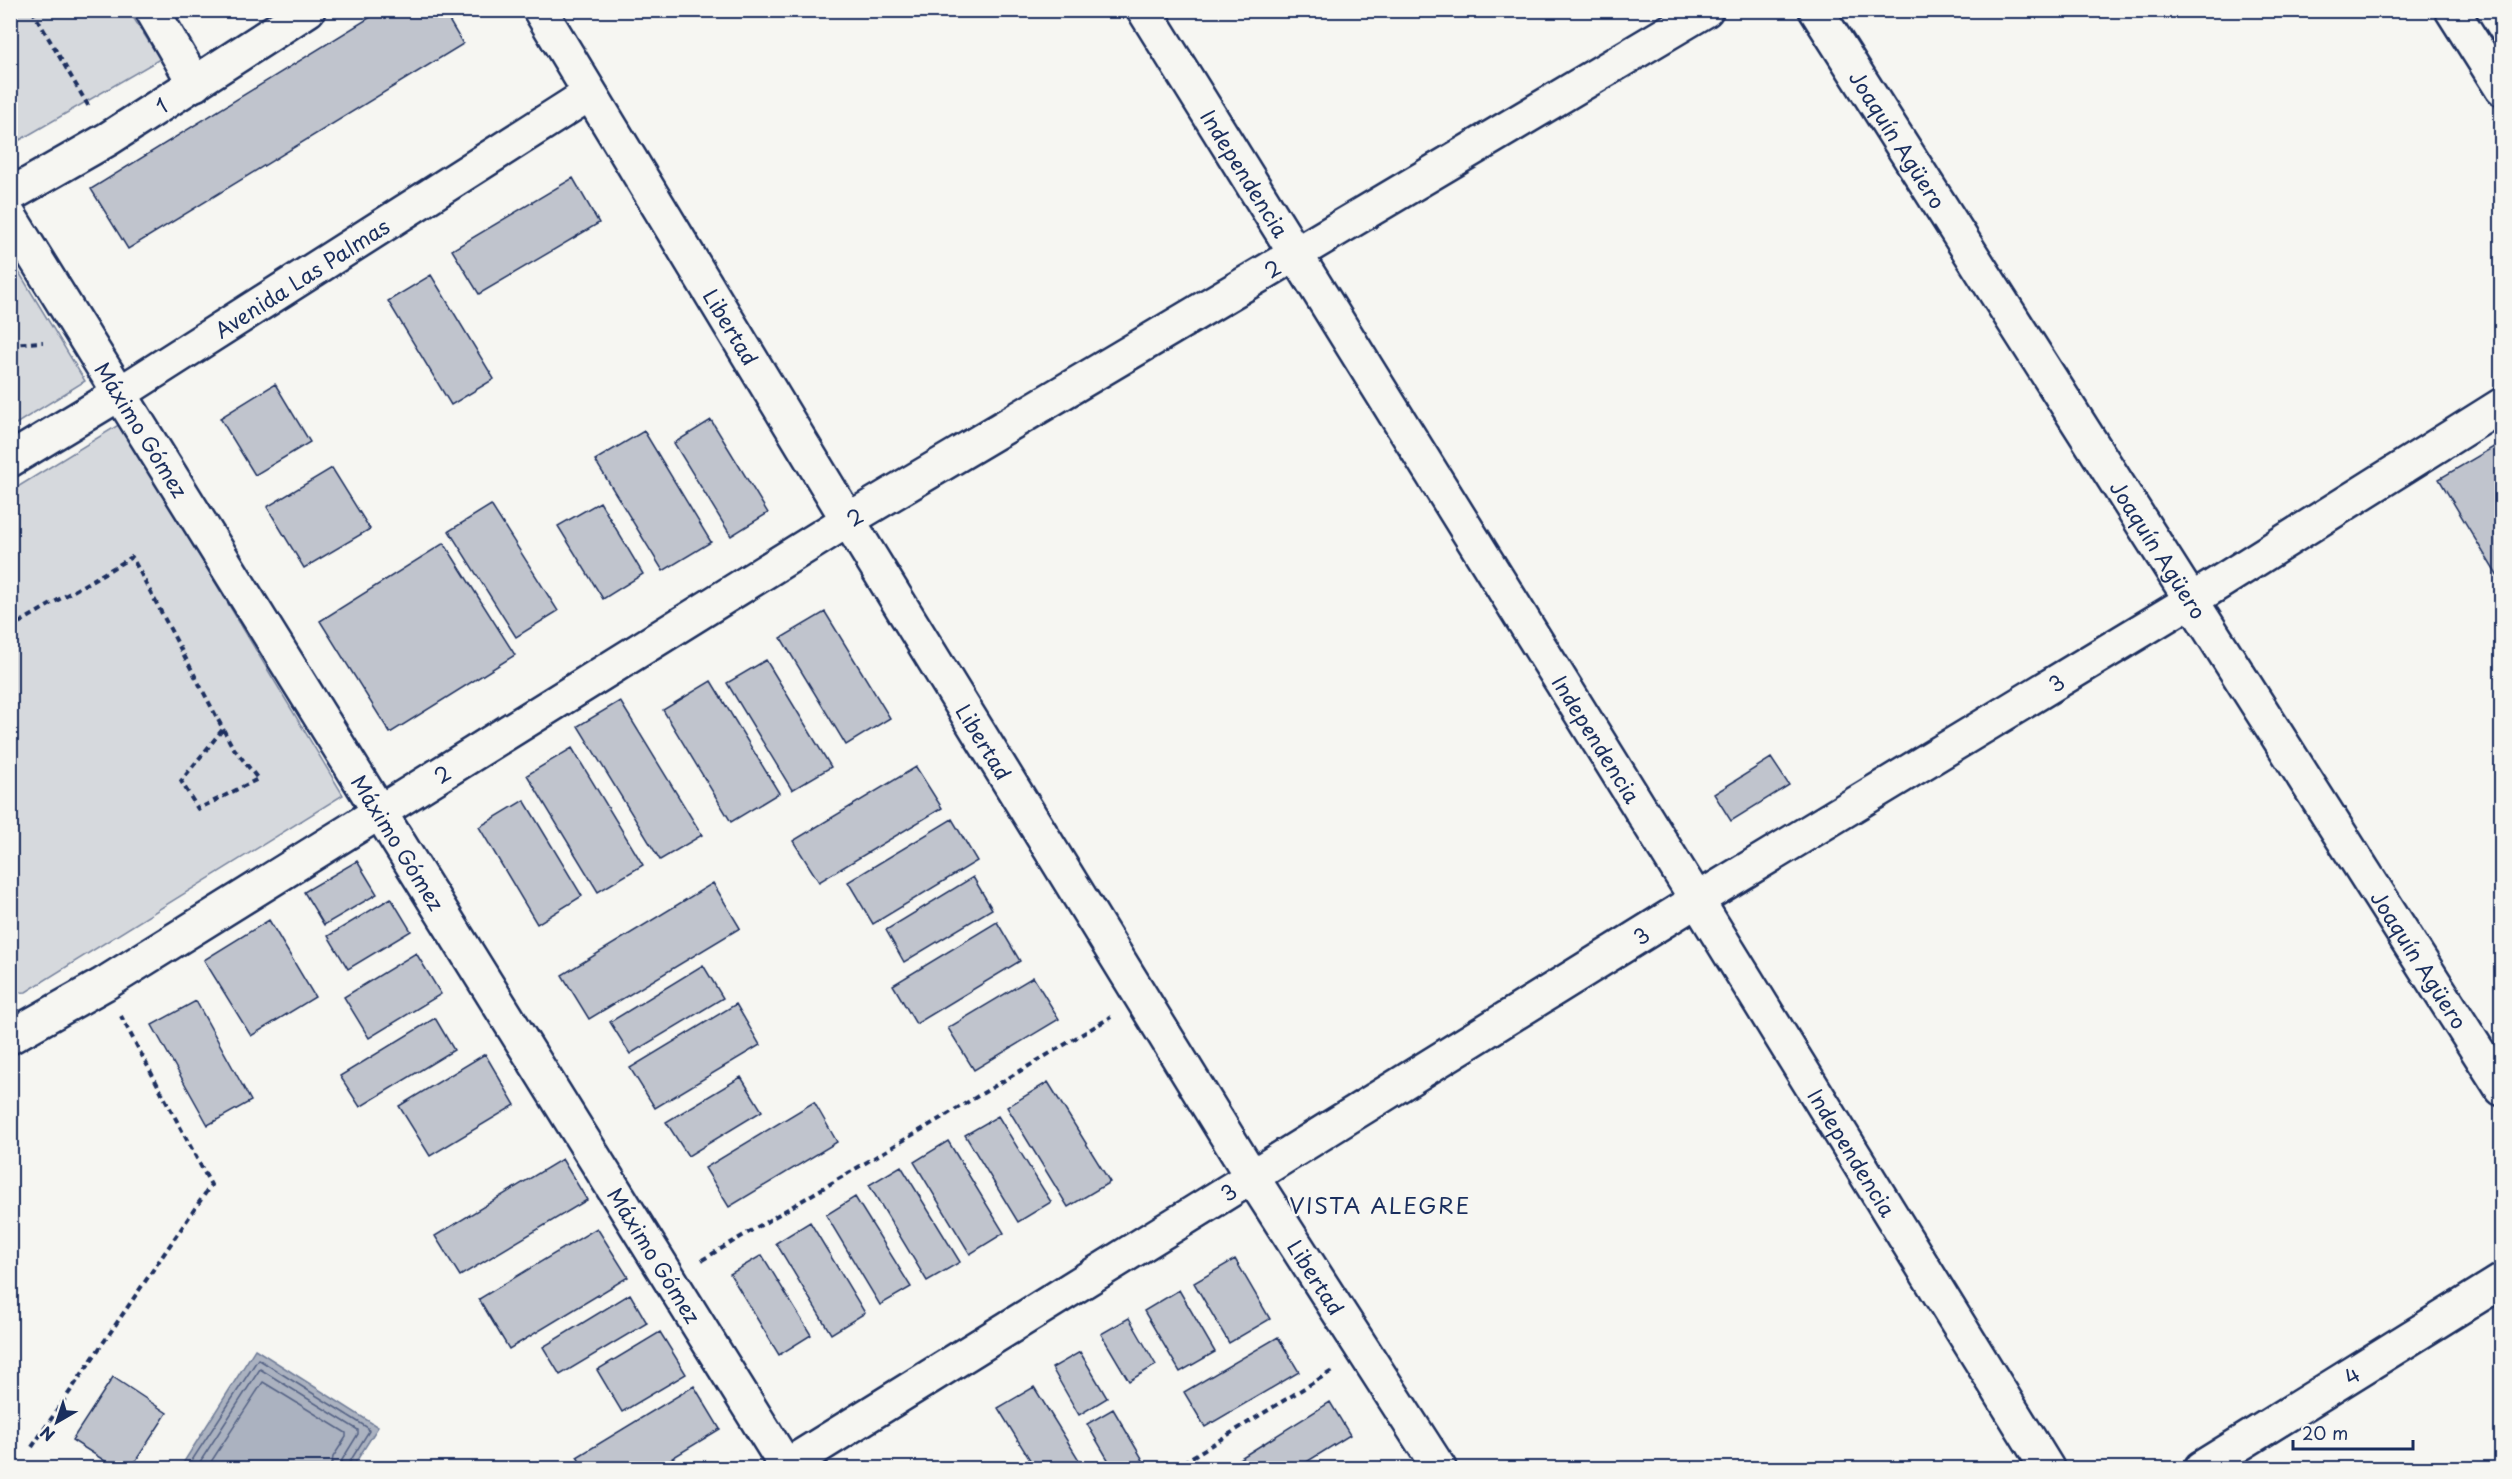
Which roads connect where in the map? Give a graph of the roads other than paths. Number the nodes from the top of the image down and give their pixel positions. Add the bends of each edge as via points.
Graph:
1 (152, 10) edge
2 (308, 10) edge
3 (540, 10) edge
4 (1144, 10) edge
5 (1706, 10) edge
6 (1816, 10) edge
7 (2452, 10) edge
8 (195, 84) junction
9 (2502, 89) edge
10 (589, 94) junction
11 (10, 195) edge
12 (10, 218) edge
13 (1295, 256) junction
14 (120, 394) junction
15 (2502, 405) edge
16 (10, 460) edge
17 (848, 520) junction
18 (2190, 601) junction
19 (380, 813) junction
20 (1697, 900) junction
21 (10, 1037) edge
22 (2502, 1089) edge
23 (1252, 1177) junction
24 (2502, 1281) edge
25 (785, 1468) edge
26 (1439, 1468) edge
27 (2047, 1468) edge
28 (2201, 1468) edge

1 - 8 street
2 - 8 street, 1
3 - 10 street, Libertad
4 - 13 street, Independencia
5 - 13 street, 2
6 - 18 street, Joaquín Agüero
7 - 9 street
8 - 11 street, 1
10 - 14 street, Avenida Las Palmas
10 - 17 street, Libertad
12 - 14 street, Máximo Gómez
13 - 17 street, 2
13 - 20 street, Independencia
14 - 16 street, Avenida Las Palmas
14 - 19 street, Máximo Gómez
15 - 18 street, 3
17 - 19 street, 2
17 - 23 street, Libertad
18 - 20 street, 3
18 - 22 street, Joaquín Agüero
19 - 21 street, 2 via 104,984
19 - 25 street, Máximo Gómez
20 - 23 street, 3
20 - 27 street, Independencia
23 - 25 street, 3
23 - 26 street, Libertad
24 - 28 street, 4

